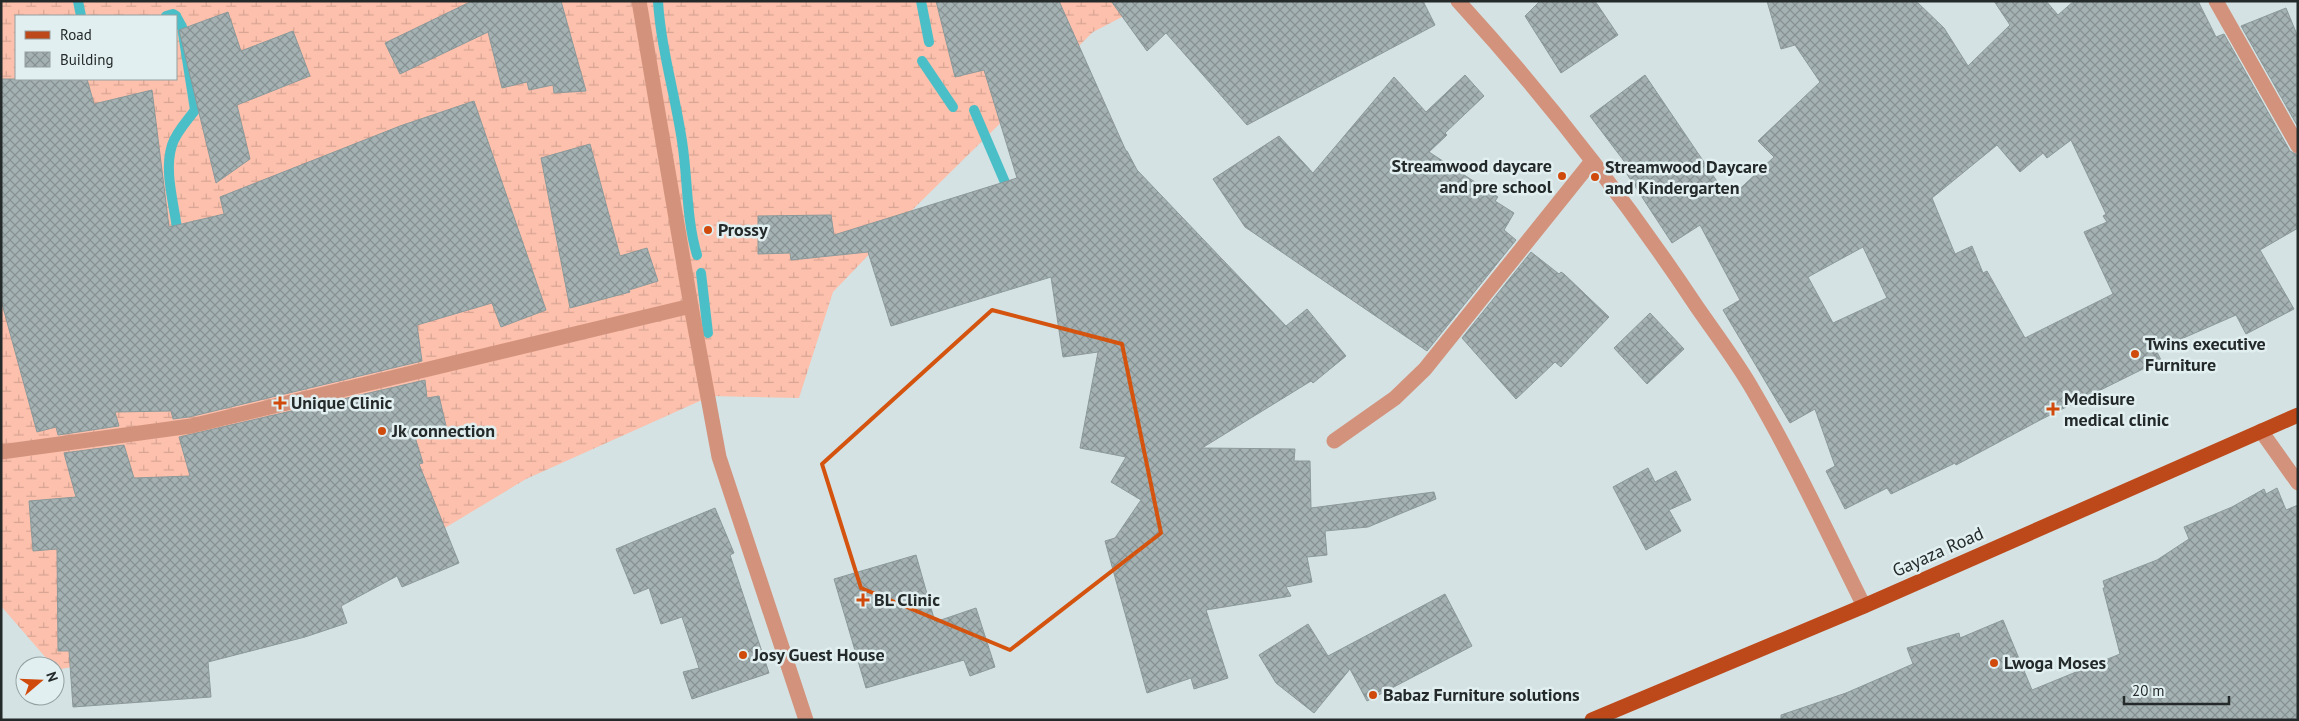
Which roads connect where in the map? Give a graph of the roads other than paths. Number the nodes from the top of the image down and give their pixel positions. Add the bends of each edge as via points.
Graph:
1 (639, 1) edge
2 (1458, 1) edge
3 (2216, 1) edge
4 (2298, 146) edge
5 (1592, 161) junction
6 (692, 306) junction
7 (2298, 415) edge
8 (2261, 431) junction
9 (1334, 441) dead end
10 (1, 452) edge
11 (2298, 483) edge
12 (1864, 606) junction
13 (806, 720) edge
14 (1592, 720) edge

1 - 6 street
2 - 5 street
3 - 4 street
5 - 9 street via 1425,369 1395,398
5 - 12 street via 1660,252 1749,384 1790,455
6 - 10 street via 191,426
6 - 13 street via 719,457
7 - 8 main road, Gayaza Road
8 - 11 street
8 - 12 main road, Gayaza Road
12 - 14 main road, Gayaza Road

